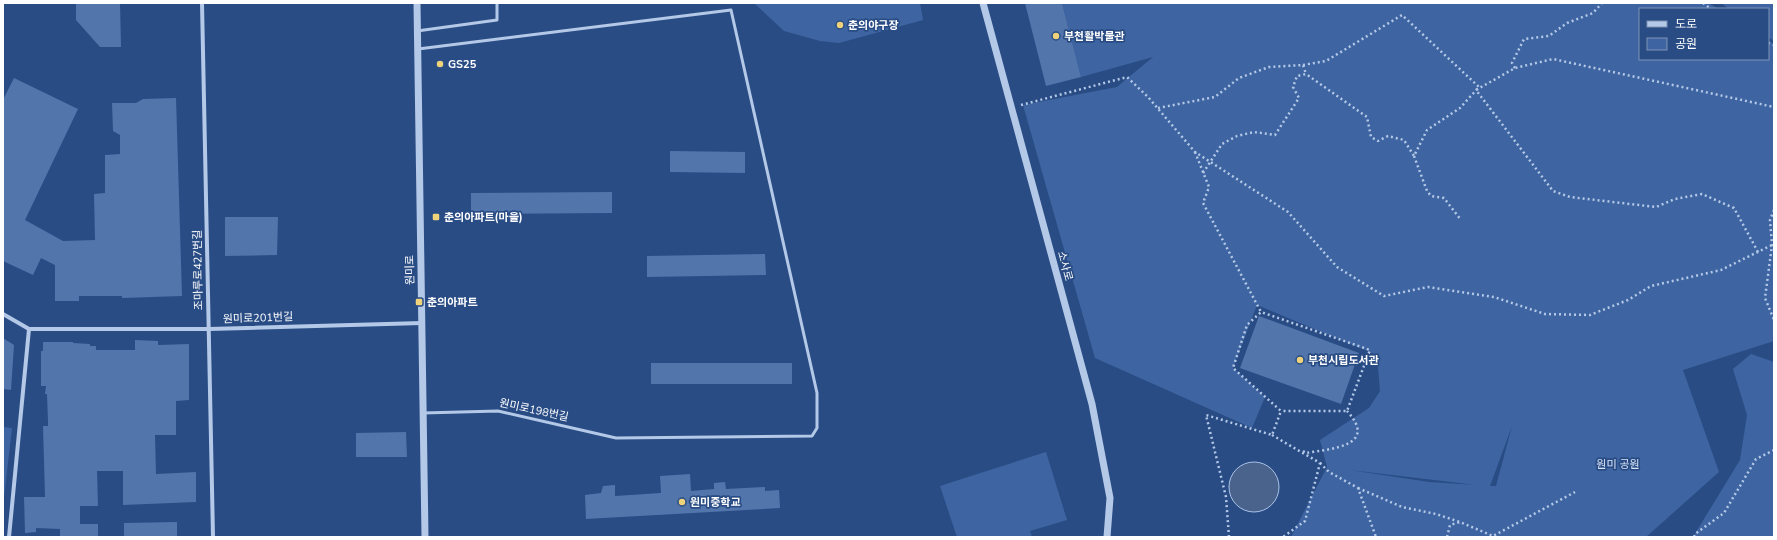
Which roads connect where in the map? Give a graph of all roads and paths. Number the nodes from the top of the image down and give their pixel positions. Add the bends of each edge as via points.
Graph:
1 (202, 3) edge
2 (417, 3) edge
3 (497, 3) edge
4 (983, 3) edge
5 (1602, 3) edge
6 (417, 32) junction
7 (417, 49) junction
8 (1303, 65) junction
9 (1515, 68) junction
10 (1306, 74) junction
11 (1476, 90) junction
12 (1774, 107) edge
13 (1011, 108) junction
14 (1158, 108) junction
15 (1195, 152) junction
16 (1414, 156) junction
17 (1203, 173) junction
18 (1774, 210) edge
19 (1461, 220) dead end
20 (1772, 245) junction
21 (1758, 252) junction
22 (1260, 312) junction
23 (3, 314) edge
24 (1774, 320) edge
25 (422, 323) junction
26 (29, 329) junction
27 (209, 329) junction
28 (1281, 411) junction
29 (1347, 411) junction
30 (423, 413) junction
31 (1272, 435) junction
32 (1293, 447) junction
33 (1774, 450) edge
34 (1320, 463) junction
35 (1358, 488) junction
36 (1575, 492) dead end
37 (1460, 522) junction
38 (9, 537) edge
39 (213, 537) edge
40 (425, 537) edge
41 (1108, 537) edge
42 (1229, 537) edge
43 (1283, 537) edge
44 (1376, 537) edge
45 (1447, 537) edge
46 (1493, 537) edge
47 (1694, 537) edge

1 - 27 street, 조마루로427번길
2 - 6 street, 원미로
3 - 6 lane via 497,20
4 - 13 street, 소사로
5 - 9 path via 1593,14 1567,23 1549,36 1524,39 1512,63
6 - 7 street, 원미로
7 - 25 street, 원미로
7 - 30 lane, 원미로198번길 via 731,10 817,393 817,428 812,436 616,438 498,411
8 - 10 path
8 - 11 path via 1326,61 1402,15 1479,87
8 - 14 path via 1269,67 1239,78 1215,97
9 - 11 path
9 - 12 path via 1553,59
10 - 16 path via 1367,117 1371,137 1378,141 1388,136 1404,140
10 - 17 path via 1297,76 1293,87 1299,98 1275,135 1254,132 1222,144
11 - 16 path via 1460,108 1427,130
11 - 21 path via 1553,191 1570,198 1656,207 1675,198 1702,194 1734,208
13 - 14 path via 1127,77
13 - 41 street, 소사로 via 1092,404 1110,498
14 - 15 path
15 - 17 path
15 - 21 path via 1288,212 1338,266 1384,296 1428,287 1494,297 1545,314 1590,315 1628,300 1651,286 1720,270
16 - 19 path via 1427,191 1431,196 1444,198
17 - 22 path via 1209,187 1203,203
18 - 20 path via 1770,220
20 - 21 path
20 - 24 path via 1765,298
22 - 28 path via 1247,325 1232,368
22 - 29 path via 1370,350
23 - 26 street, 원미로201번길
25 - 27 street, 원미로201번길
25 - 30 street, 원미로
26 - 27 street, 원미로201번길
26 - 38 street
27 - 39 street, 조마루로427번길
28 - 29 path
28 - 31 path
29 - 32 path via 1355,420 1358,430 1355,440 1346,446 1306,453
30 - 40 street, 원미로
31 - 32 path
31 - 42 path via 1206,415 1226,497
32 - 34 path
33 - 47 path via 1756,459 1724,513
34 - 35 path via 1329,472
34 - 43 path via 1305,521
35 - 37 path via 1402,508 1436,514
35 - 44 path
36 - 46 path
37 - 45 path via 1450,525
37 - 46 path

